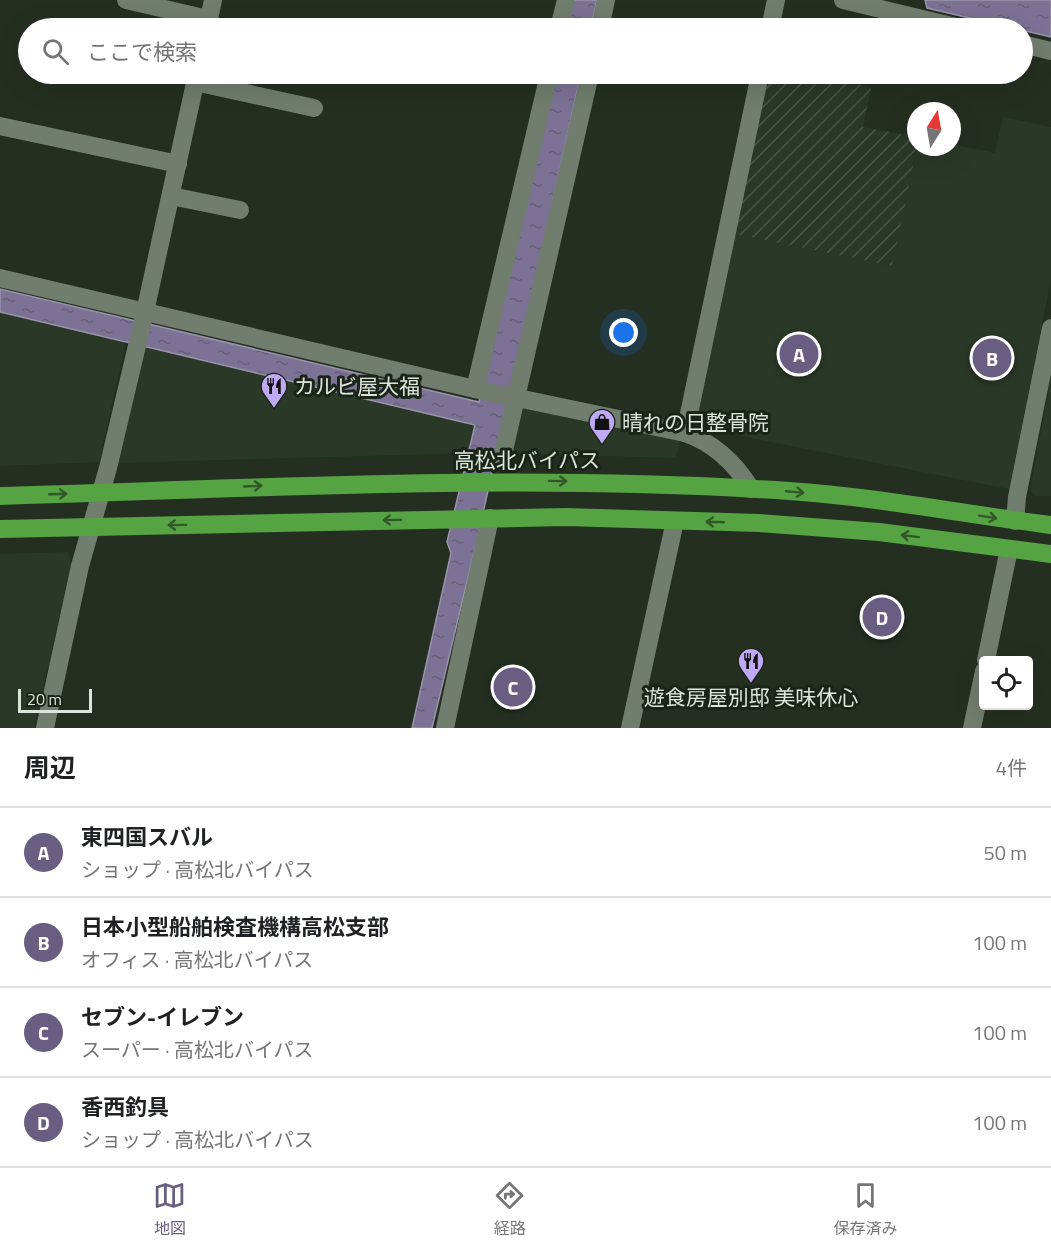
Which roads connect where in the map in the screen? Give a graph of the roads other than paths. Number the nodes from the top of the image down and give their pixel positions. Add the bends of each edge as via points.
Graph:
1 (126, 0) edge
2 (213, 0) edge
3 (566, 0) edge
4 (606, 0) edge
5 (776, 0) edge
6 (843, 0) edge
7 (188, 18) edge
8 (209, 18) edge
9 (562, 18) edge
10 (602, 18) edge
11 (772, 18) edge
12 (918, 18) edge
13 (1033, 46) edge
14 (1051, 51) edge
15 (195, 84) edge
16 (220, 84) edge
17 (547, 84) edge
18 (588, 84) edge
19 (758, 84) edge
20 (314, 108) dead end
21 (0, 126) edge
22 (178, 164) junction
23 (171, 196) junction
24 (240, 210) dead end
25 (0, 278) edge
26 (145, 312) junction
27 (1051, 328) edge
28 (477, 389) junction
29 (515, 397) junction
30 (685, 433) junction
31 (502, 459) dead end
32 (751, 489) junction
33 (100, 492) junction
34 (0, 496) edge
35 (486, 518) junction
36 (675, 521) junction
37 (1015, 521) junction
38 (1051, 525) edge
39 (90, 527) junction
40 (0, 529) edge
41 (1009, 549) junction
42 (1051, 554) edge
43 (987, 656) edge
44 (979, 695) edge
45 (45, 728) edge
46 (445, 728) edge
47 (630, 728) edge
48 (972, 728) edge

1 - 7 street
2 - 8 street
3 - 9 street
4 - 10 street
5 - 11 street
6 - 12 street
13 - 14 street
15 - 22 street
16 - 20 street
17 - 28 street
18 - 29 street
19 - 30 street
21 - 22 street
22 - 23 street
23 - 24 street
23 - 26 street
25 - 26 street
26 - 28 street
26 - 33 street
27 - 37 street
28 - 29 street
29 - 30 street
29 - 31 street
30 - 32 street via 705,440 730,461
33 -> 32 highway, 高松北バイパス via 500,481
32 -> 37 highway, 高松北バイパス via 881,501
34 -> 33 highway, 高松北バイパス
33 - 39 street
35 - 36 highway
35 -> 39 highway
35 - 46 street
41 -> 36 highway via 879,532
36 - 47 street
37 - 38 highway, 高松北バイパス
39 - 40 highway
39 - 45 street
41 - 42 highway
41 - 43 street
44 - 48 street

